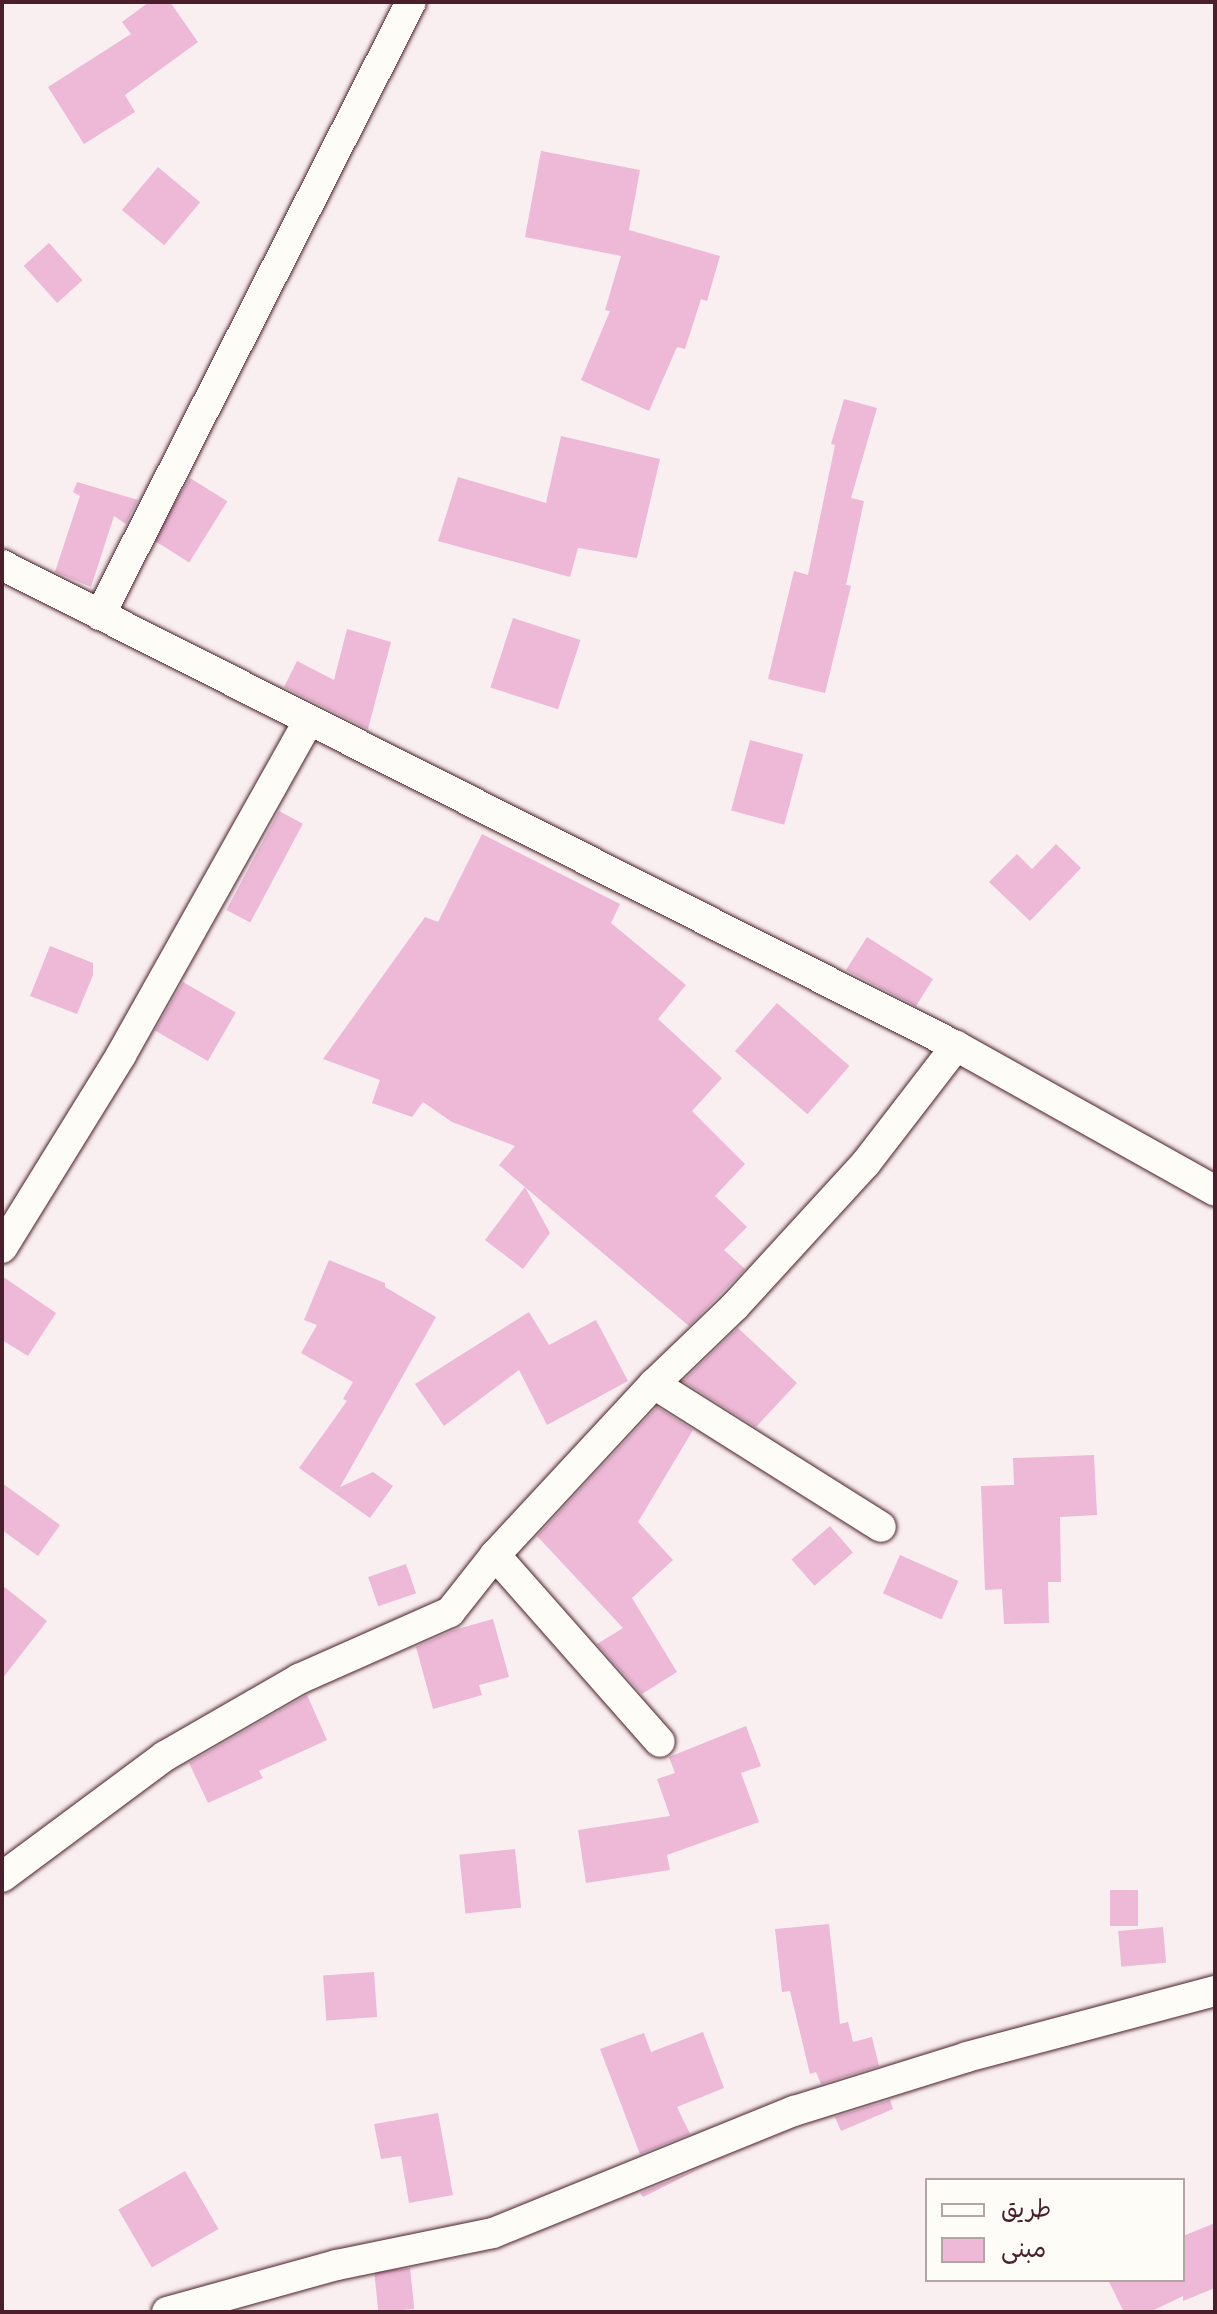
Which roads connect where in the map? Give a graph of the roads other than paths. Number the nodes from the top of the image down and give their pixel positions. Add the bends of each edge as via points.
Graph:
1 (411, 2) edge
2 (5, 573) edge
3 (100, 615) junction
4 (308, 722) junction
5 (956, 1046) junction
6 (1215, 1191) edge
7 (2, 1248) edge
8 (654, 1384) junction
9 (881, 1527) dead end
10 (495, 1555) junction
11 (660, 1742) dead end
12 (2, 1877) edge
13 (1215, 1991) edge
14 (167, 2312) edge

1 - 3 street
2 - 3 street
3 - 4 street
4 - 5 street
4 - 7 street via 121,1055
5 - 6 street
5 - 8 street via 866,1163 735,1306
8 - 9 street
8 - 10 street
10 - 11 street
10 - 12 street via 450,1612 299,1679 165,1756
13 - 14 street via 967,2057 794,2111 493,2233 337,2265

